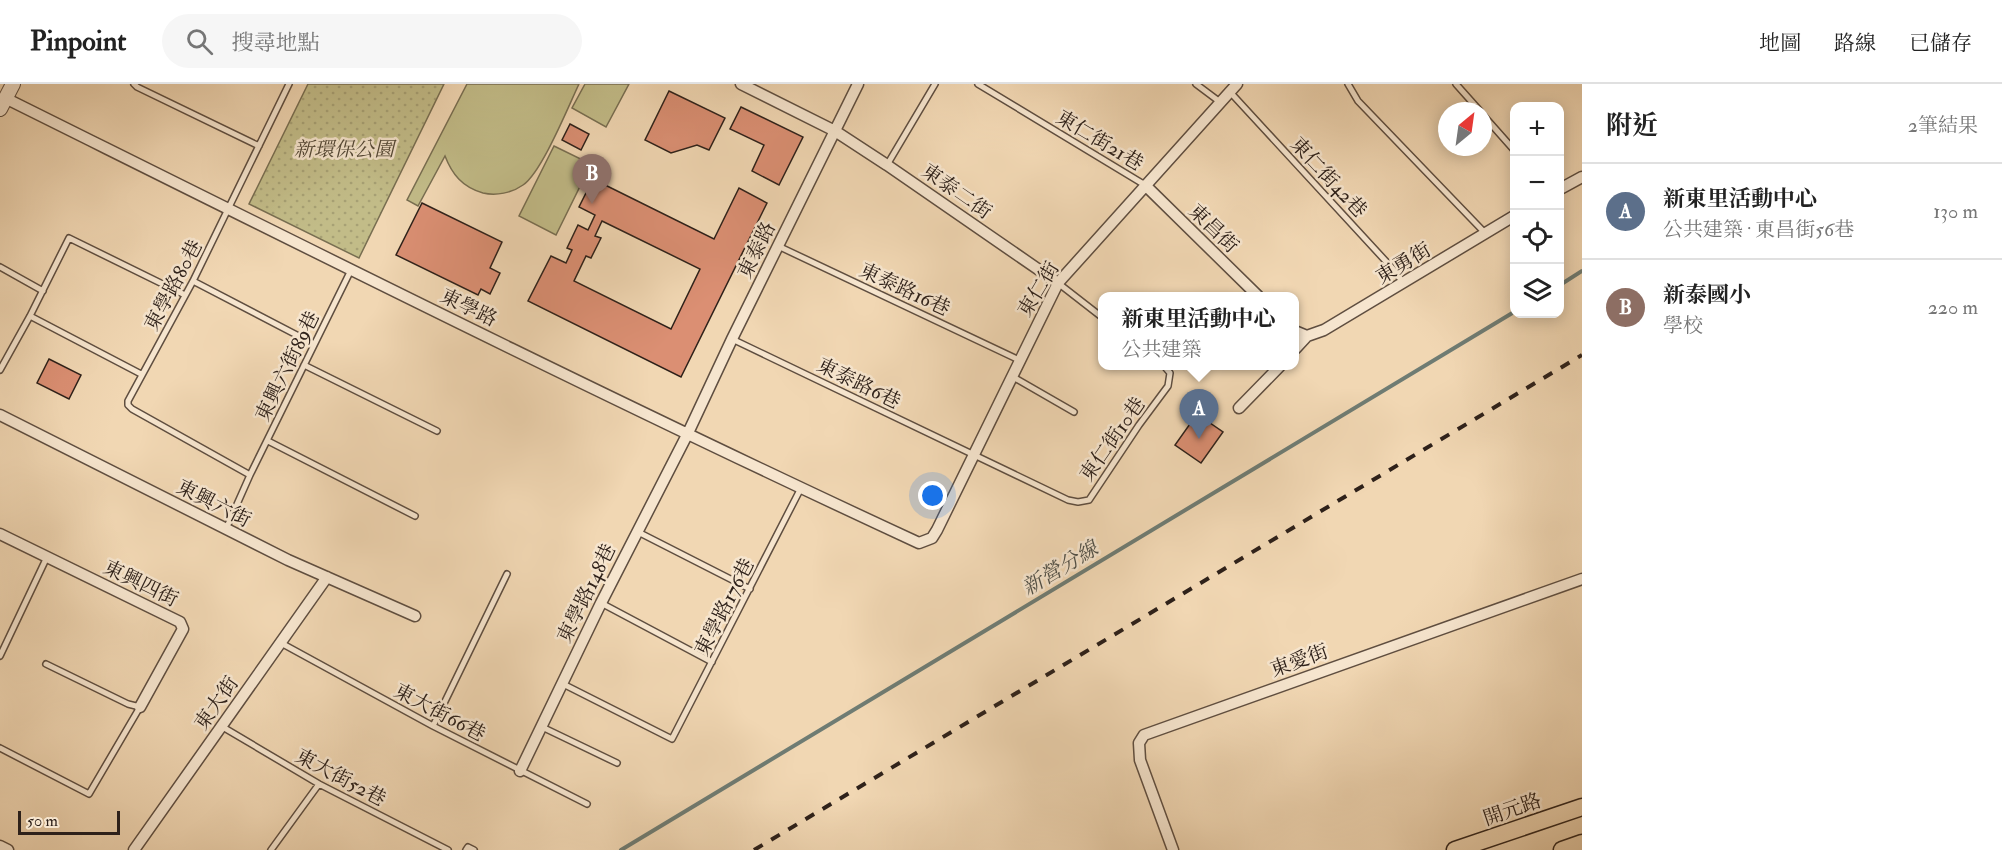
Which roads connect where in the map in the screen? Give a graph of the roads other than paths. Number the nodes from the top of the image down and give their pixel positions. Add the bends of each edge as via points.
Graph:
1 (13, 84) edge
2 (289, 84) edge
3 (741, 84) edge
4 (858, 84) edge
5 (935, 84) edge
6 (978, 84) edge
7 (1196, 84) edge
8 (1348, 84) edge
9 (1456, 84) edge
10 (136, 86) edge
11 (1233, 88) edge
12 (1220, 102) junction
13 (1472, 102) edge
14 (3, 104) edge
15 (1492, 125) edge
16 (835, 131) junction
17 (1510, 145) edge
18 (260, 146) junction
19 (887, 165) junction
20 (1582, 177) edge
21 (1145, 185) junction
22 (1564, 187) edge
23 (229, 209) junction
24 (1510, 219) edge
25 (1486, 234) junction
26 (778, 246) junction
27 (0, 267) edge
28 (351, 270) junction
29 (193, 281) junction
30 (1058, 283) junction
31 (1404, 284) junction
32 (43, 291) junction
33 (1253, 292) edge
34 (185, 296) junction
35 (1098, 314) edge
36 (30, 316) junction
37 (1299, 333) edge
38 (1307, 336) junction
39 (732, 339) junction
40 (314, 344) junction
41 (1299, 345) edge
42 (1019, 360) junction
43 (304, 365) junction
44 (0, 370) edge
45 (1167, 370) edge
46 (1276, 370) edge
47 (141, 374) junction
48 (1012, 376) junction
49 (1239, 408) dead end
50 (1074, 412) dead end
51 (0, 415) edge
52 (437, 431) dead end
53 (688, 433) junction
54 (268, 441) junction
55 (973, 455) junction
56 (250, 475) junction
57 (801, 488) junction
58 (1089, 500) joint
59 (415, 516) dead end
60 (226, 529) junction
61 (637, 531) junction
62 (0, 534) edge
63 (919, 543) joint
64 (47, 557) junction
65 (507, 574) dead end
66 (327, 577) junction
67 (1582, 579) edge
68 (750, 589) junction
69 (601, 603) junction
70 (415, 616) dead end
71 (281, 643) junction
72 (3, 644) edge
73 (0, 656) edge
74 (712, 662) junction
75 (46, 664) dead end
76 (563, 684) junction
77 (140, 707) junction
78 (221, 726) junction
79 (433, 726) junction
80 (542, 727) junction
81 (0, 748) edge
82 (617, 763) dead end
83 (520, 771) junction
84 (319, 784) junction
85 (587, 804) dead end
86 (1582, 807) edge
87 (1582, 843) edge
88 (0, 846) edge
89 (8, 850) edge
90 (134, 850) edge
91 (271, 850) edge
92 (448, 850) edge
93 (466, 850) edge
94 (474, 850) edge
95 (1173, 850) edge
96 (1455, 850) edge
97 (1562, 850) edge

1 - 14 street
2 - 18 lane, 東學路80巷
3 - 16 street, 東泰二街
4 - 16 street, 東泰路
5 - 19 lane
6 - 21 lane, 東仁街21巷
7 - 12 lane
8 - 25 lane via 1359,101
9 - 13 lane
10 - 18 lane
11 - 12 street, 東仁街
11 - 31 lane, 東仁街42巷
12 - 21 street, 東仁街
14 - 23 street, 東學路
15 - 17 lane
16 - 19 street, 東泰二街
16 - 26 street, 東泰路
18 - 23 lane, 東學路80巷
19 - 30 street, 東泰二街
20 - 22 street
21 - 30 street, 東仁街
21 - 33 street, 東昌街
23 - 28 street, 東學路
23 - 29 lane, 東學路80巷
24 - 25 street, 東勇街
25 - 31 street, 東勇街
26 - 39 street, 東泰路
26 - 42 lane, 東泰路16巷
27 - 32 lane
28 - 40 lane, 東興六街89巷
28 - 53 street, 東學路
29 - 34 lane, 東學路80巷
29 - 40 lane
30 - 35 lane
30 - 42 street, 東仁街
31 - 38 street, 東勇街
32 - 34 lane via 69,238
32 - 36 lane
34 - 47 lane, 東學路80巷
36 - 44 lane
36 - 47 lane
37 - 38 street
38 - 41 street
39 - 53 street, 東泰路
39 - 55 lane, 東泰路6巷
40 - 43 lane, 東興六街89巷
42 - 48 street, 東仁街
43 - 52 lane
43 - 54 lane, 東興六街89巷
45 - 58 lane, 東仁街10巷 via 1168,386
46 - 49 street
47 - 56 lane via 128,401 132,409
48 - 50 lane
48 - 55 street, 東仁街
51 - 60 street, 東興六街
53 - 57 street, 東學路
53 - 61 street, 東學路148巷
54 - 56 lane, 東興六街89巷
54 - 59 lane
55 - 58 lane, 東泰路6巷 via 1068,500
55 - 63 street, 東仁街 via 937,530 932,538
56 - 60 lane, 東興六街89巷
57 - 63 street, 東學路
57 - 68 lane, 東學路176巷
60 - 66 street, 東興六街
61 - 68 lane
61 - 69 street, 東學路148巷
62 - 64 street, 東興四街
64 - 72 lane
64 - 77 street, 東興四街 via 180,622 183,629
65 - 79 lane
66 - 70 street, 東興六街
66 - 71 street, 東大街
67 - 95 street, 東愛街 via 1144,735 1139,743 1140,760
68 - 74 lane, 東學路176巷
69 - 74 lane
69 - 76 street, 東學路148巷
71 - 78 street, 東大街
71 - 79 lane, 東大街66巷
72 - 73 lane
74 - 76 lane, 東學路176巷 via 672,739
75 - 77 lane
76 - 80 street, 東學路148巷
77 - 81 lane via 89,794
78 - 84 lane, 東大街52巷
78 - 90 street, 東大街
79 - 83 lane, 東大街66巷
80 - 82 lane
80 - 83 street, 東學路148巷
83 - 85 lane, 東大街66巷
84 - 91 lane
84 - 92 lane, 東大街52巷
86 - 96 main road, 開元路
87 - 97 main road
88 - 89 street
93 - 94 lane

